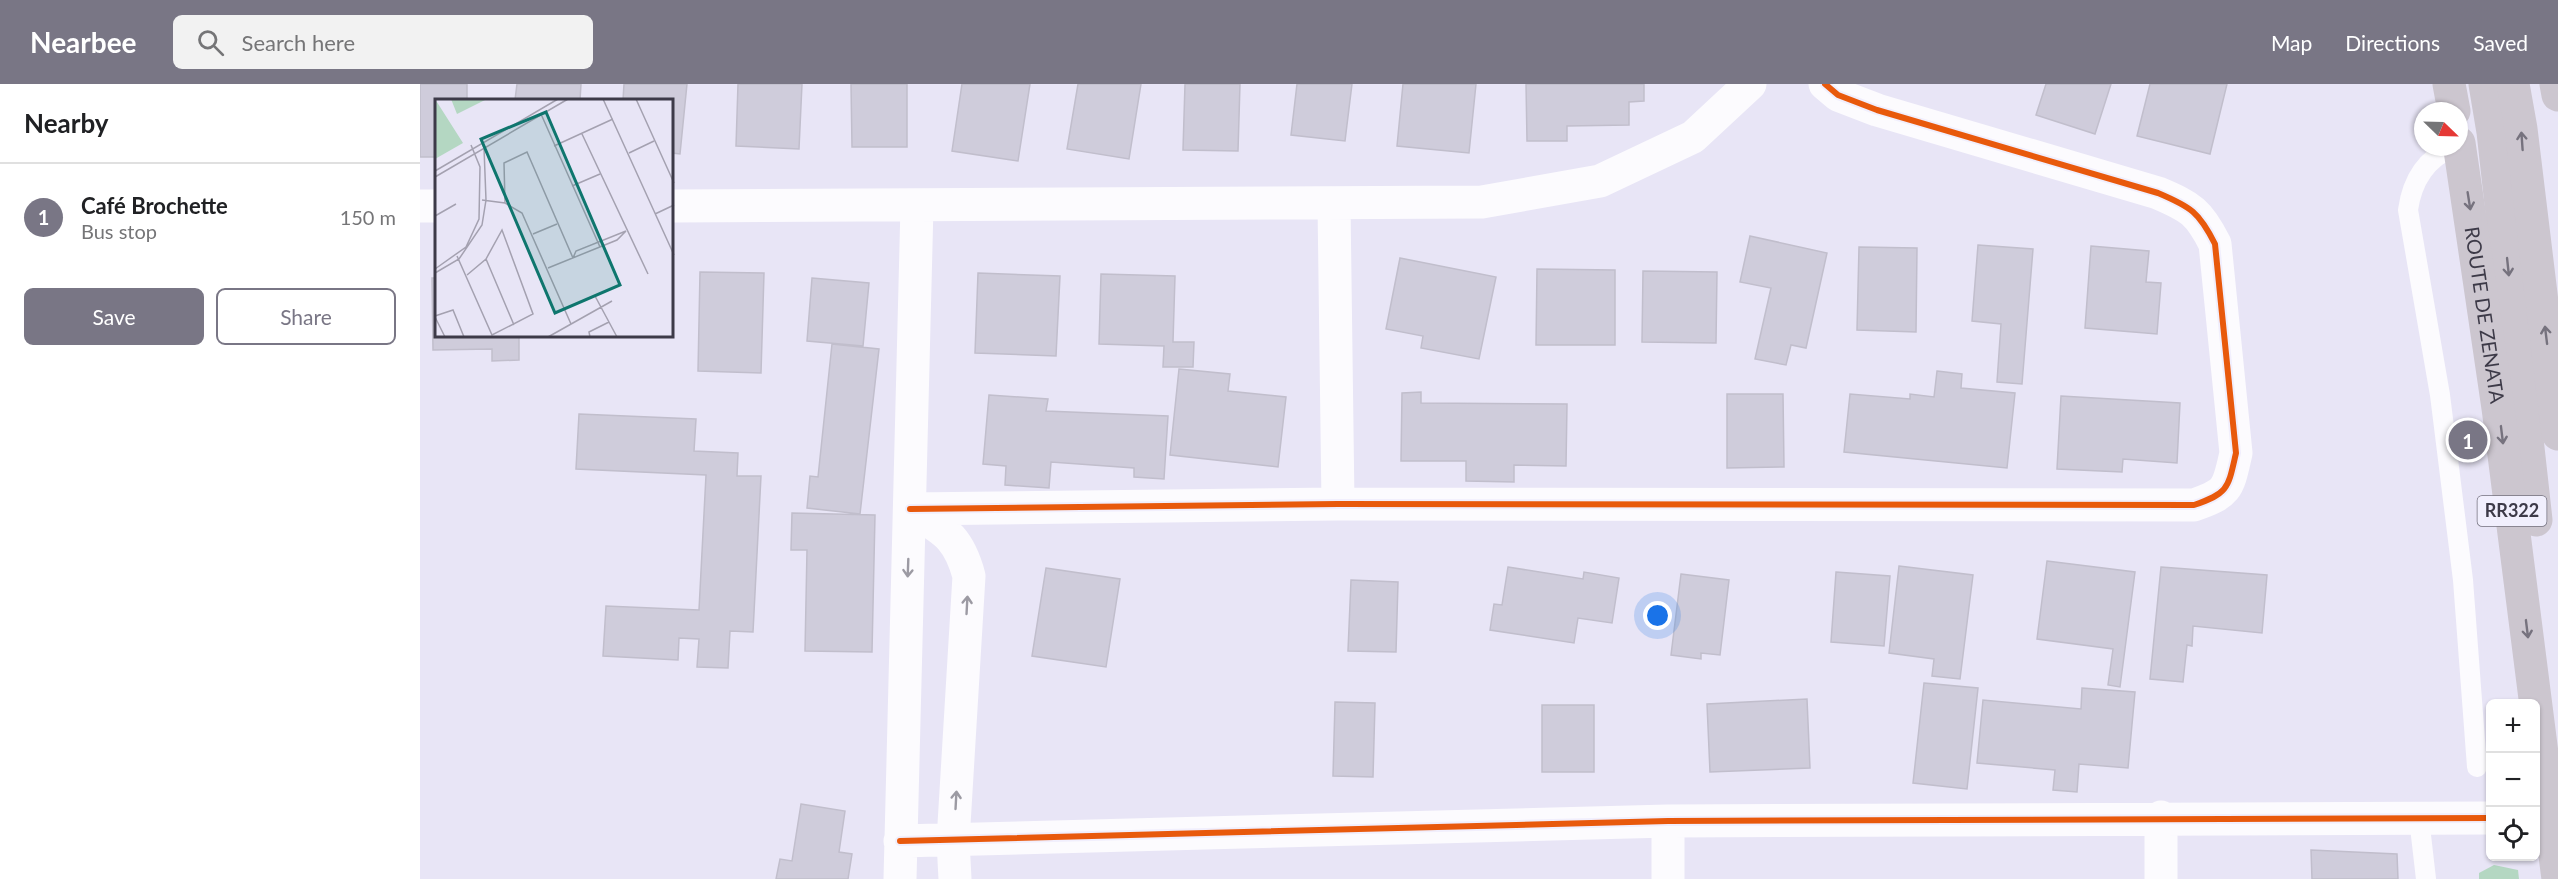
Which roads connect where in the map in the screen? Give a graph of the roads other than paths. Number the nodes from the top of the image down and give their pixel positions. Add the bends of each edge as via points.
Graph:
1 (1750, 84) edge
2 (1825, 84) edge
3 (2449, 84) edge
4 (2485, 84) edge
5 (2513, 84) edge
6 (2556, 84) edge
7 (2558, 95) edge
8 (2452, 102) edge
9 (2439, 156) edge
10 (2461, 156) edge
11 (1334, 204) junction
12 (674, 206) edge
13 (916, 206) junction
14 (2558, 434) edge
15 (1338, 504) junction
16 (910, 509) junction
17 (2558, 702) edge
18 (2477, 767) dead end
19 (2161, 817) junction
20 (2543, 817) edge
21 (2419, 818) junction
22 (2486, 818) edge
23 (1668, 821) junction
24 (900, 841) junction
25 (953, 841) junction
26 (900, 879) edge
27 (955, 879) edge
28 (1668, 879) edge
29 (2161, 879) edge
30 (2426, 879) edge
31 (2558, 879) edge

1 - 11 street via 1693,137 1600,181 1482,202
2 - 15 street via 1838,95 1877,110 2158,193 2182,203 2202,218 2215,244 2236,453 2230,482 2218,497 2194,505
3 - 8 main road
4 -> 17 main road, ROUTE DE ZENATA / RR322
14 -> 5 main road
6 - 7 main road
9 - 18 lane via 2417,178 2408,210 2445,429 2463,580
10 -> 20 main road, ROUTE DE ZENATA / RR322 via 2498,408
11 - 13 street
11 - 15 street
12 - 13 street
13 - 16 street
15 - 16 street
16 -> 24 street
25 -> 16 street via 969,576 963,553 948,534
19 - 21 street
19 - 23 street
19 - 29 street
20 - 31 main road, ROUTE DE ZENATA / RR322
21 - 22 street
21 - 30 lane
23 - 25 street
23 - 28 street
24 - 25 street
24 - 26 street
25 - 27 street

